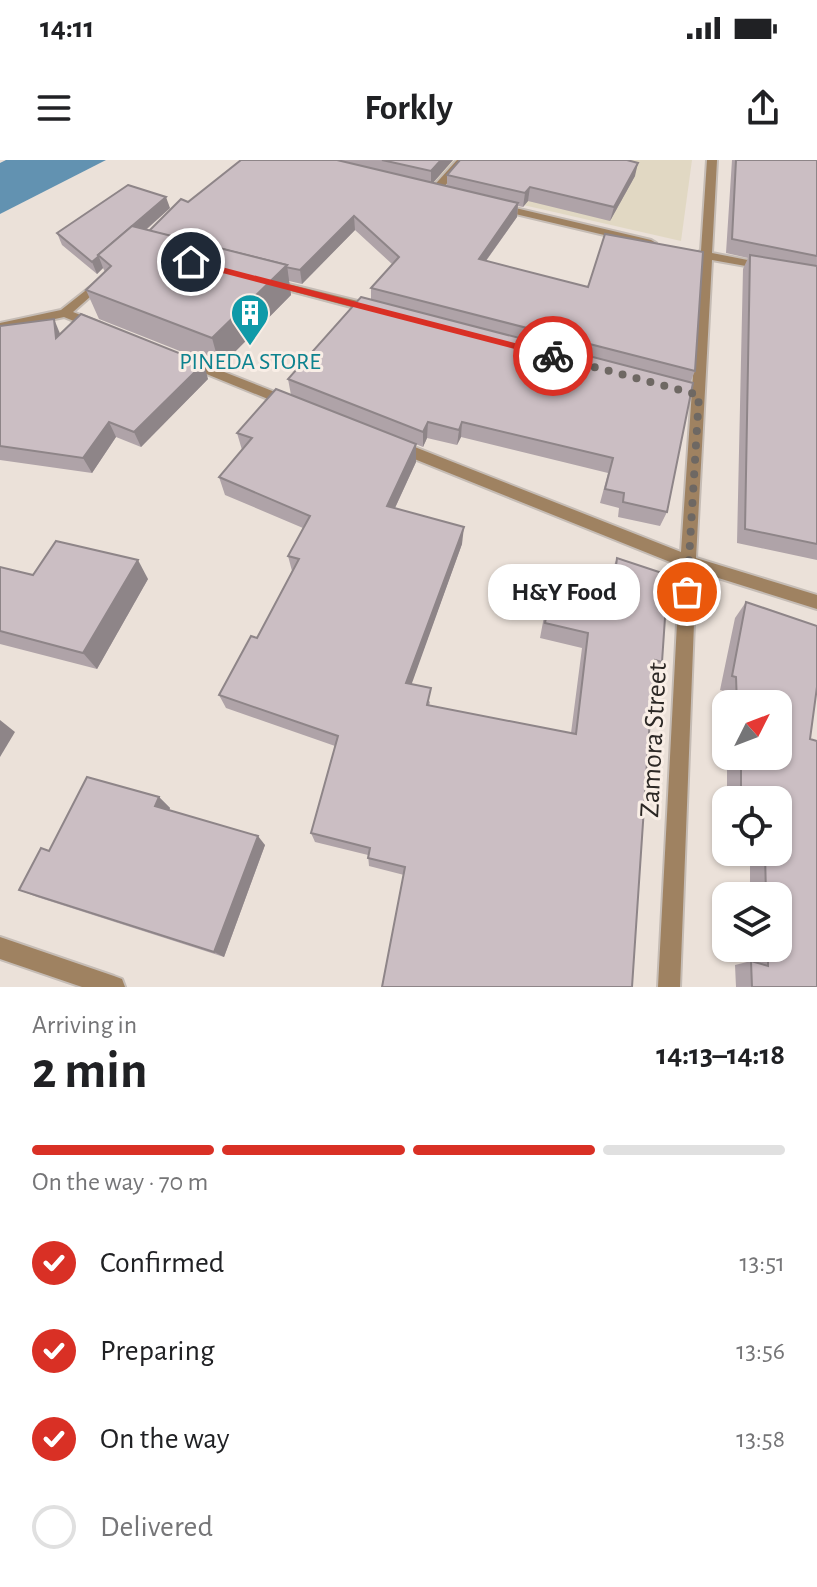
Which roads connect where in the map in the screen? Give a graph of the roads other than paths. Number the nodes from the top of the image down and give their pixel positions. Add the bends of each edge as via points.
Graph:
1 (462, 160) edge
2 (712, 160) edge
3 (419, 188) edge
4 (434, 192) junction
5 (449, 196) edge
6 (479, 203) edge
7 (660, 246) edge
8 (698, 254) junction
9 (118, 267) edge
10 (775, 268) edge
11 (253, 278) edge
12 (384, 312) edge
13 (65, 313) junction
14 (0, 327) edge
15 (110, 331) edge
16 (169, 354) edge
17 (301, 407) edge
18 (375, 437) edge
19 (688, 562) junction
20 (817, 602) edge
21 (0, 948) edge
22 (114, 987) edge
23 (669, 987) edge

1 - 4 street
2 - 8 street, Zamora Street
3 - 4 street
4 - 5 street
6 - 7 street
8 - 10 street
8 - 19 street, Zamora Street
9 - 13 street
11 - 12 street
13 - 14 street
13 - 15 street
16 - 17 street
18 - 19 street
19 - 20 street
19 - 23 street, Zamora Street
21 - 22 street

